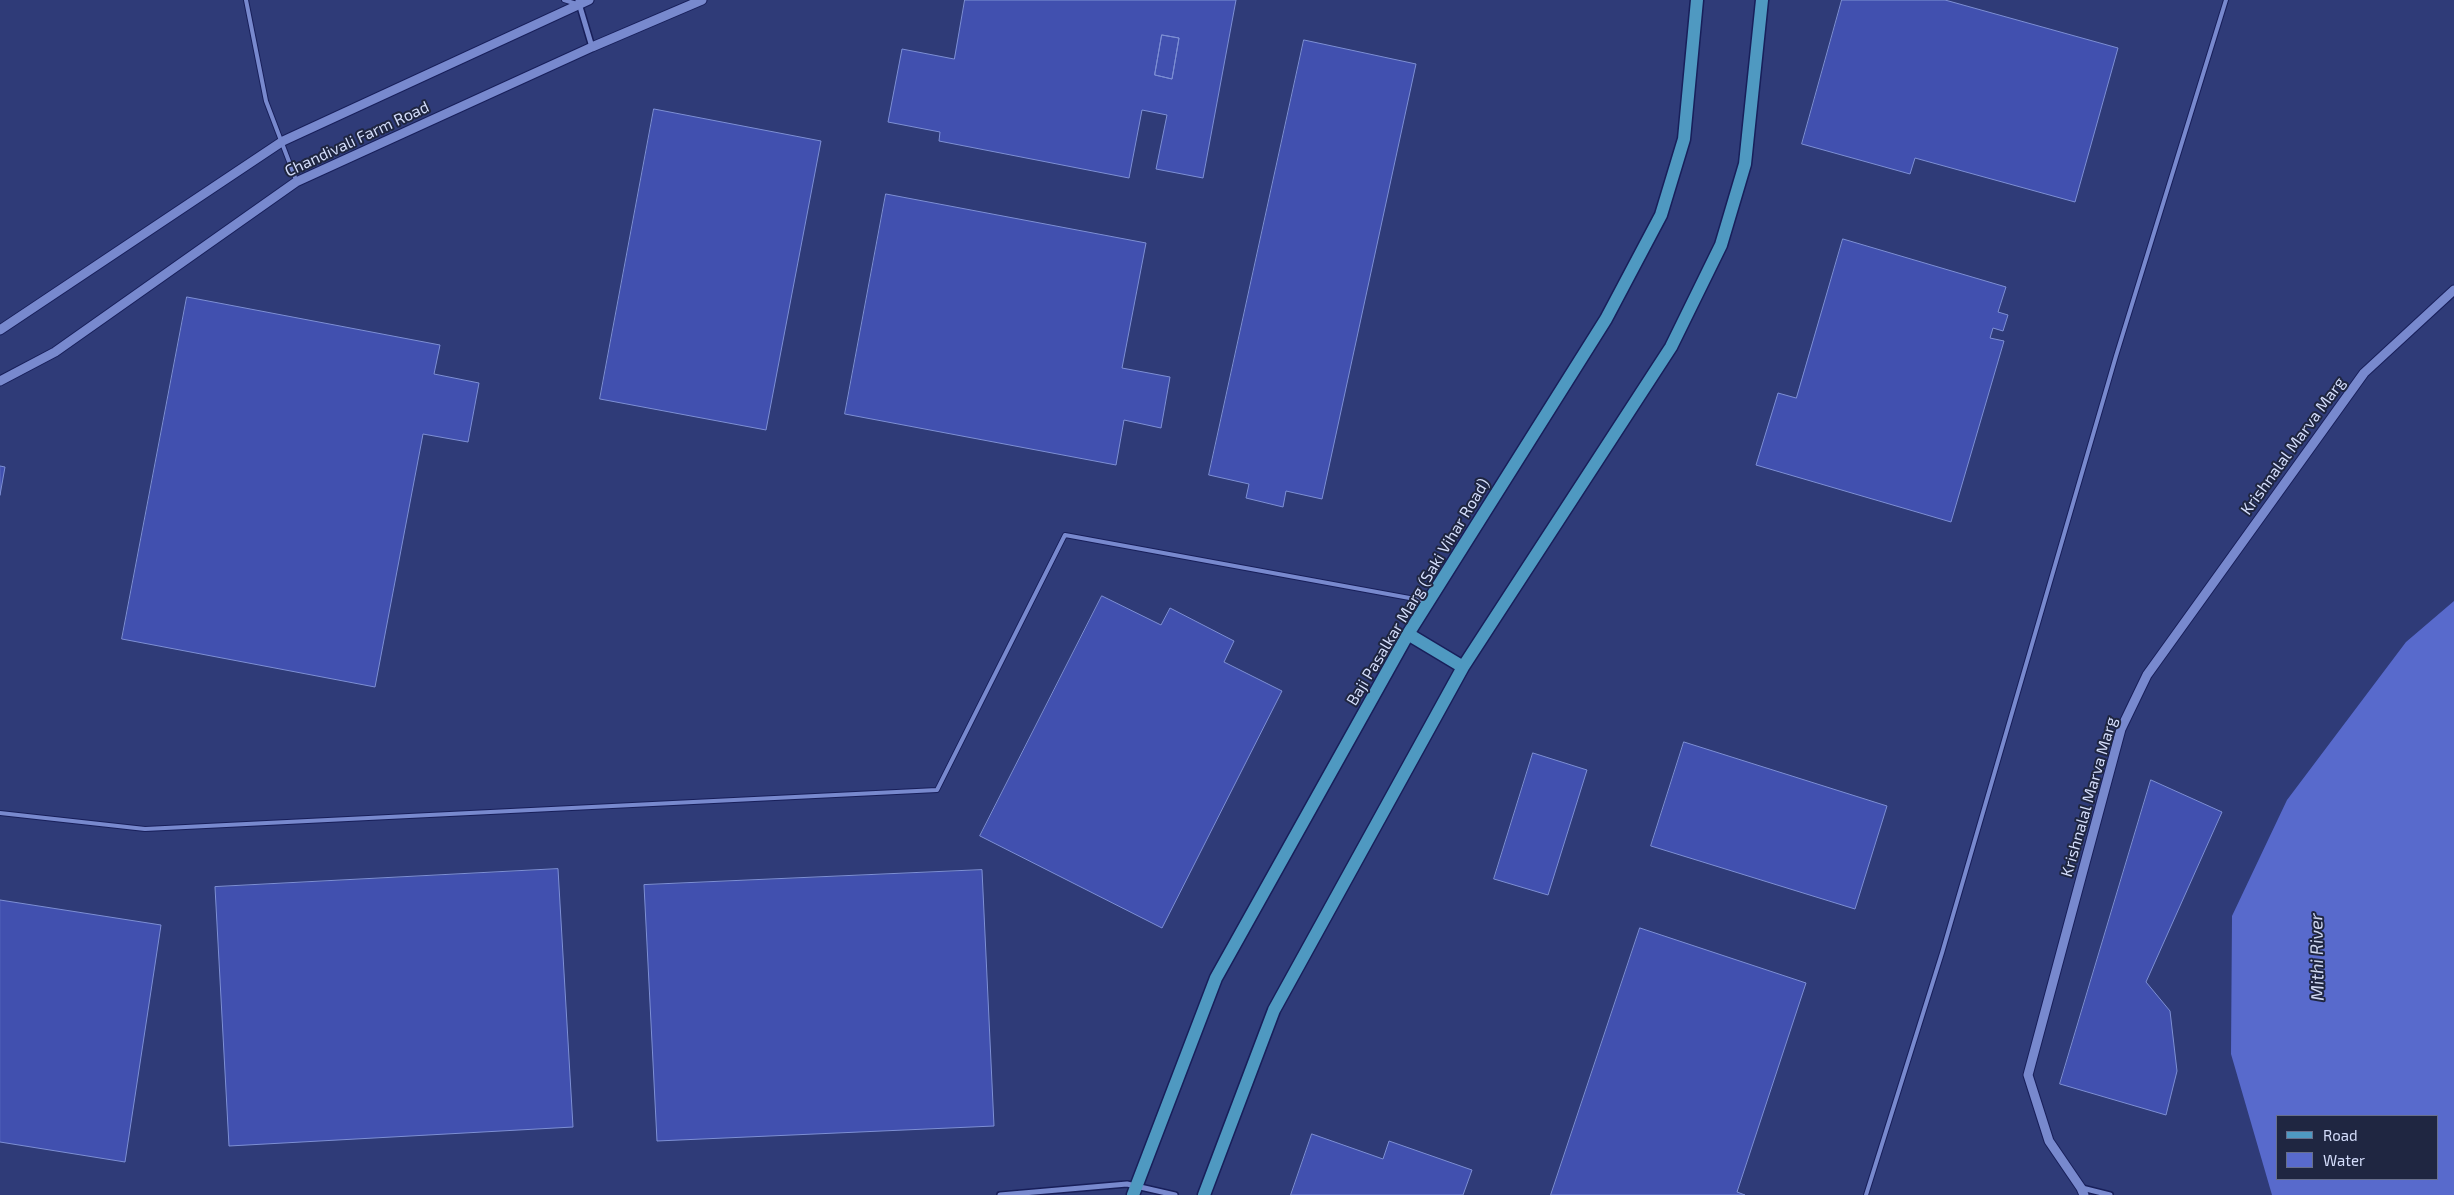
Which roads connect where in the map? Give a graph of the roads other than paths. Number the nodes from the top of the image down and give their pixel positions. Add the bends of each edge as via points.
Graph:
1 (246, 0) edge
2 (564, 0) edge
3 (589, 0) edge
4 (702, 0) edge
5 (1697, 0) edge
6 (1762, 0) edge
7 (2226, 0) edge
8 (578, 2) edge
9 (592, 47) junction
10 (283, 141) junction
11 (296, 182) junction
12 (2454, 290) edge
13 (0, 330) edge
14 (0, 381) edge
15 (1428, 601) junction
16 (1408, 634) junction
17 (1463, 667) junction
18 (0, 813) edge
19 (1135, 1191) edge
20 (2082, 1191) edge
21 (1000, 1195) edge
22 (1175, 1195) edge
23 (1204, 1195) edge
24 (1866, 1195) edge
25 (2110, 1195) edge

1 - 10 lane via 266,101
2 - 8 lane
3 - 8 street
4 - 9 street, Chandivali Farm Road
5 - 15 main road, Baji Pasalkar Marg (Saki Vihar Road) via 1684,139 1661,215 1606,319
6 - 17 main road via 1745,164 1721,245 1671,347
7 - 24 lane via 2116,356 1942,953
8 - 9 street
8 - 10 street
9 - 11 street, Chandivali Farm Road
10 - 11 lane
10 - 13 street
11 - 14 street, Chandivali Farm Road via 55,352
12 - 20 street, Krishnalal Marva Marg via 2364,373 2147,674 2121,728 2028,1075 2049,1141
15 - 16 main road, Baji Pasalkar Marg (Saki Vihar Road)
15 - 18 lane via 1065,534 937,790 145,829
16 - 17 main road
16 - 19 main road, Baji Pasalkar Marg (Saki Vihar Road) via 1216,978
17 - 23 main road via 1274,1010
19 - 21 street via 1127,1184
19 - 22 street
20 - 25 street

